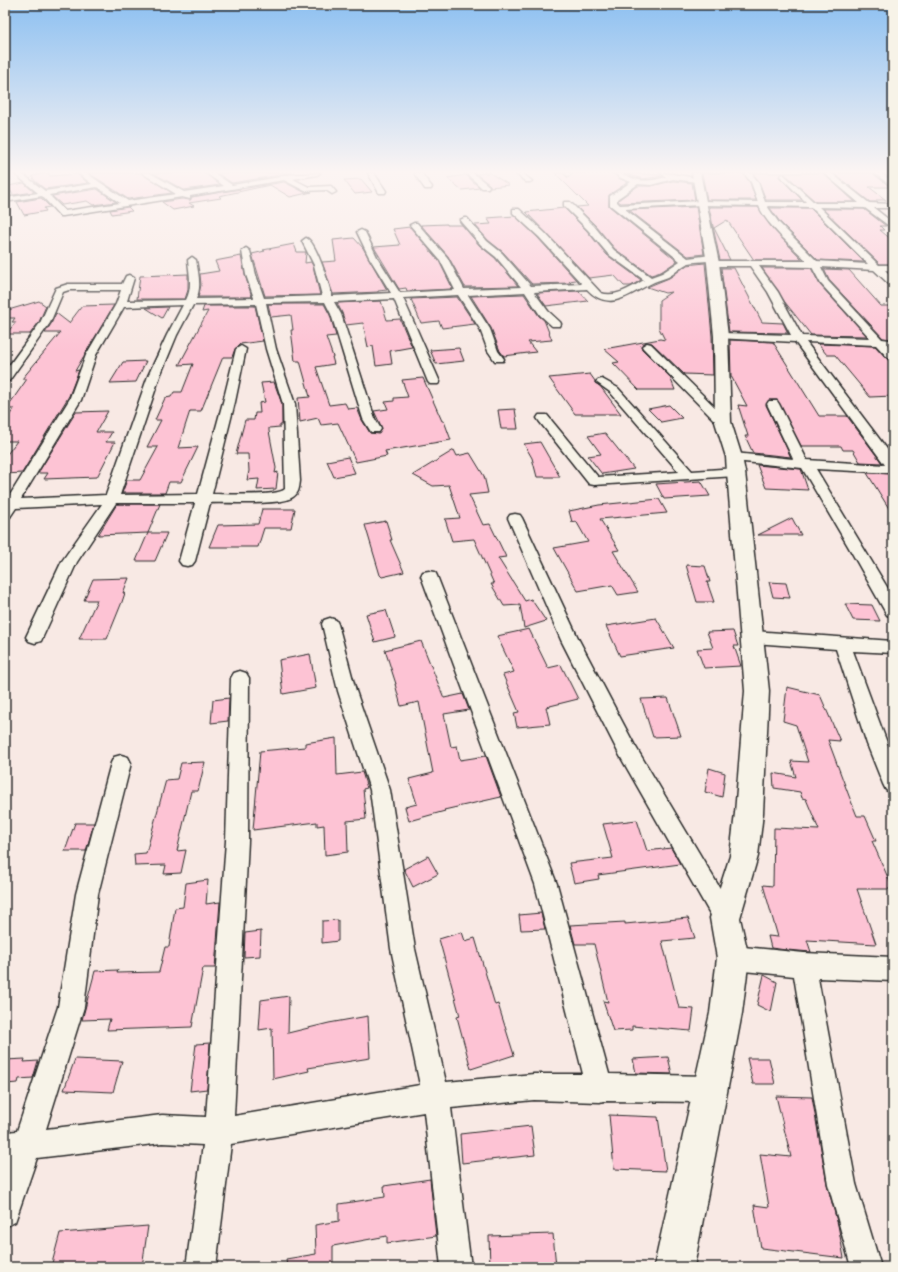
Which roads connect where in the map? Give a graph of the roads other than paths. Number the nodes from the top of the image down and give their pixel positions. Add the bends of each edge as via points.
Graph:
1 (361, 232) dead end
2 (420, 232) edge
3 (475, 232) edge
4 (539, 232) edge
5 (595, 232) edge
6 (649, 232) edge
7 (707, 232) edge
8 (783, 232) edge
9 (841, 232) edge
10 (306, 240) dead end
11 (246, 251) dead end
12 (192, 260) dead end
13 (686, 260) junction
14 (712, 261) junction
15 (752, 264) junction
16 (815, 264) junction
17 (877, 266) junction
18 (893, 268) edge
19 (650, 280) junction
20 (893, 283) edge
21 (590, 286) junction
22 (528, 289) junction
23 (461, 292) junction
24 (397, 295) junction
25 (328, 299) junction
26 (260, 300) junction
27 (188, 303) junction
28 (120, 304) junction
29 (556, 324) dead end
30 (721, 336) junction
31 (798, 339) junction
32 (880, 342) junction
33 (893, 342) edge
34 (647, 346) dead end
35 (241, 349) dead end
36 (893, 357) edge
37 (500, 359) dead end
38 (5, 379) edge
39 (434, 382) dead end
40 (602, 382) dead end
41 (773, 404) dead end
42 (543, 418) dead end
43 (723, 422) junction
44 (375, 429) dead end
45 (735, 464) junction
46 (804, 464) junction
47 (893, 467) edge
48 (689, 475) junction
49 (203, 498) junction
50 (112, 499) junction
51 (8, 509) edge
52 (515, 518) dead end
53 (187, 562) dead end
54 (429, 576) dead end
55 (893, 611) edge
56 (330, 624) dead end
57 (35, 637) dead end
58 (753, 637) junction
59 (842, 643) junction
60 (893, 647) edge
61 (240, 678) dead end
62 (122, 763) dead end
63 (893, 784) edge
64 (725, 918) junction
65 (733, 958) junction
66 (804, 965) junction
67 (893, 969) edge
68 (600, 1089) junction
69 (709, 1089) junction
70 (436, 1096) junction
71 (219, 1132) junction
72 (16, 1146) edge
73 (5, 1212) edge
74 (201, 1267) edge
75 (456, 1267) edge
76 (674, 1267) edge
77 (866, 1267) edge

1 - 24 street
2 - 23 street via 444,259
3 - 22 street via 499,255
4 - 21 street
5 - 19 street via 612,252
6 - 13 street
7 - 14 street
8 - 16 street
9 - 17 street
10 - 25 street via 318,265
11 - 26 street
12 - 27 street via 194,294
13 - 14 street
13 - 19 street via 665,275
14 - 15 street
14 - 30 street
15 - 16 street
15 - 31 street via 773,292
16 - 17 street
16 - 32 street via 824,282
17 - 18 street
17 - 20 street
19 - 21 street via 612,298 598,295
21 - 22 street
22 - 23 street
22 - 29 street via 544,313
23 - 24 street
23 - 37 street via 485,329 493,351
24 - 25 street
24 - 39 street
25 - 26 street
25 - 44 street via 341,328 369,419
26 - 27 street
26 - 49 street via 271,349 289,404 292,490 287,495 272,498
27 - 28 street
27 - 50 street via 154,376
28 - 38 street via 128,282 62,288 45,323
28 - 51 street via 91,356 75,400
30 - 31 street
30 - 43 street
31 - 32 street
31 - 47 street
32 - 33 street
32 - 36 street
34 - 43 street
35 - 49 street via 221,438
40 - 48 street via 614,390
41 - 46 street
42 - 48 street via 594,481
43 - 45 street
45 - 46 street
45 - 48 street
45 - 58 street
46 - 47 street
46 - 55 street via 856,546
49 - 50 street
49 - 53 street
50 - 51 street
50 - 57 street via 70,561
52 - 64 street via 570,640 627,750
54 - 68 street via 546,884
56 - 70 street via 347,691 380,790 404,949
58 - 59 street
58 - 64 street via 757,691 749,813 744,856
59 - 60 street
59 - 63 street
61 - 71 street via 237,841
62 - 72 street via 87,894 71,1008
64 - 65 street
65 - 66 street
65 - 69 street via 726,1013
66 - 67 street
66 - 77 street via 842,1184
68 - 69 street
68 - 70 street via 534,1088
69 - 76 street
70 - 71 street
70 - 75 street
71 - 72 street via 162,1130
71 - 74 street
72 - 73 street

